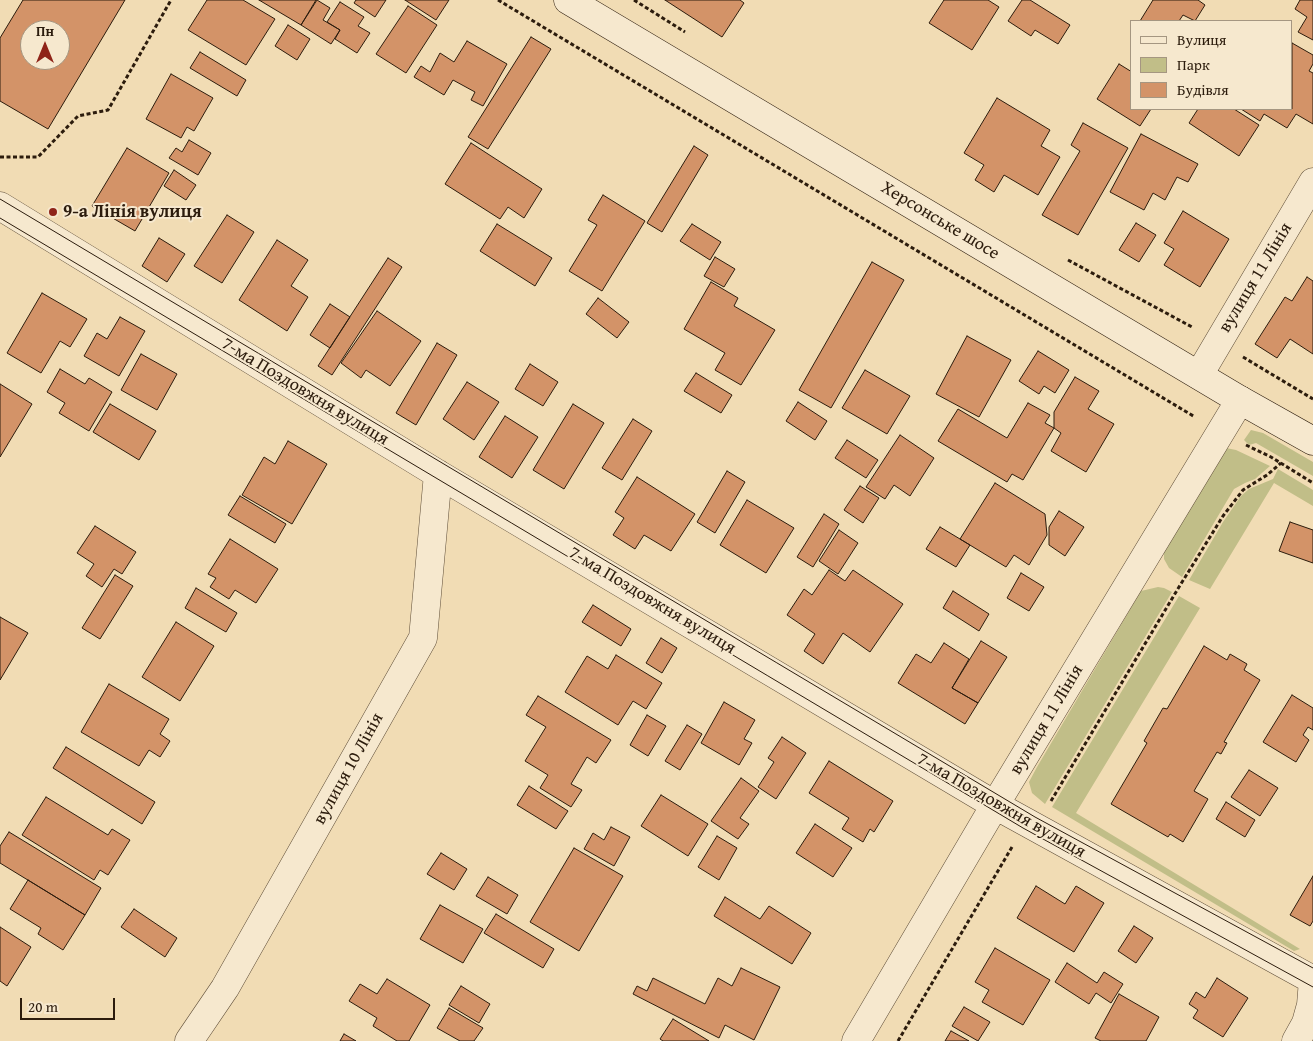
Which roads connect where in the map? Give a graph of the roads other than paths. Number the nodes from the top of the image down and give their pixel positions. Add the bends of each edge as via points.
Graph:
1 (568, 0) edge
2 (1313, 182) edge
3 (0, 206) edge
4 (1199, 375) junction
5 (1240, 400) junction
6 (1313, 441) edge
7 (438, 474) junction
8 (995, 805) junction
9 (1313, 980) edge
10 (188, 1041) edge
11 (856, 1041) edge
12 (1296, 1041) edge

1 - 4 street, Херсонське шосе
2 - 4 street, вулиця 11 Лінія
3 - 7 street, 7-ма Поздовжня вулиця
4 - 5 street, Херсонське шосе
5 - 6 street, Херсонське шосе
5 - 8 street, вулиця 11 Лінія
7 - 8 street, 7-ма Поздовжня вулиця
7 - 10 street, вулиця 10 Лінія via 423,638 225,988
8 - 9 street, 7-ма Поздовжня вулиця
8 - 11 street, вулиця 11 Лінія
9 - 12 street via 1309,1014

